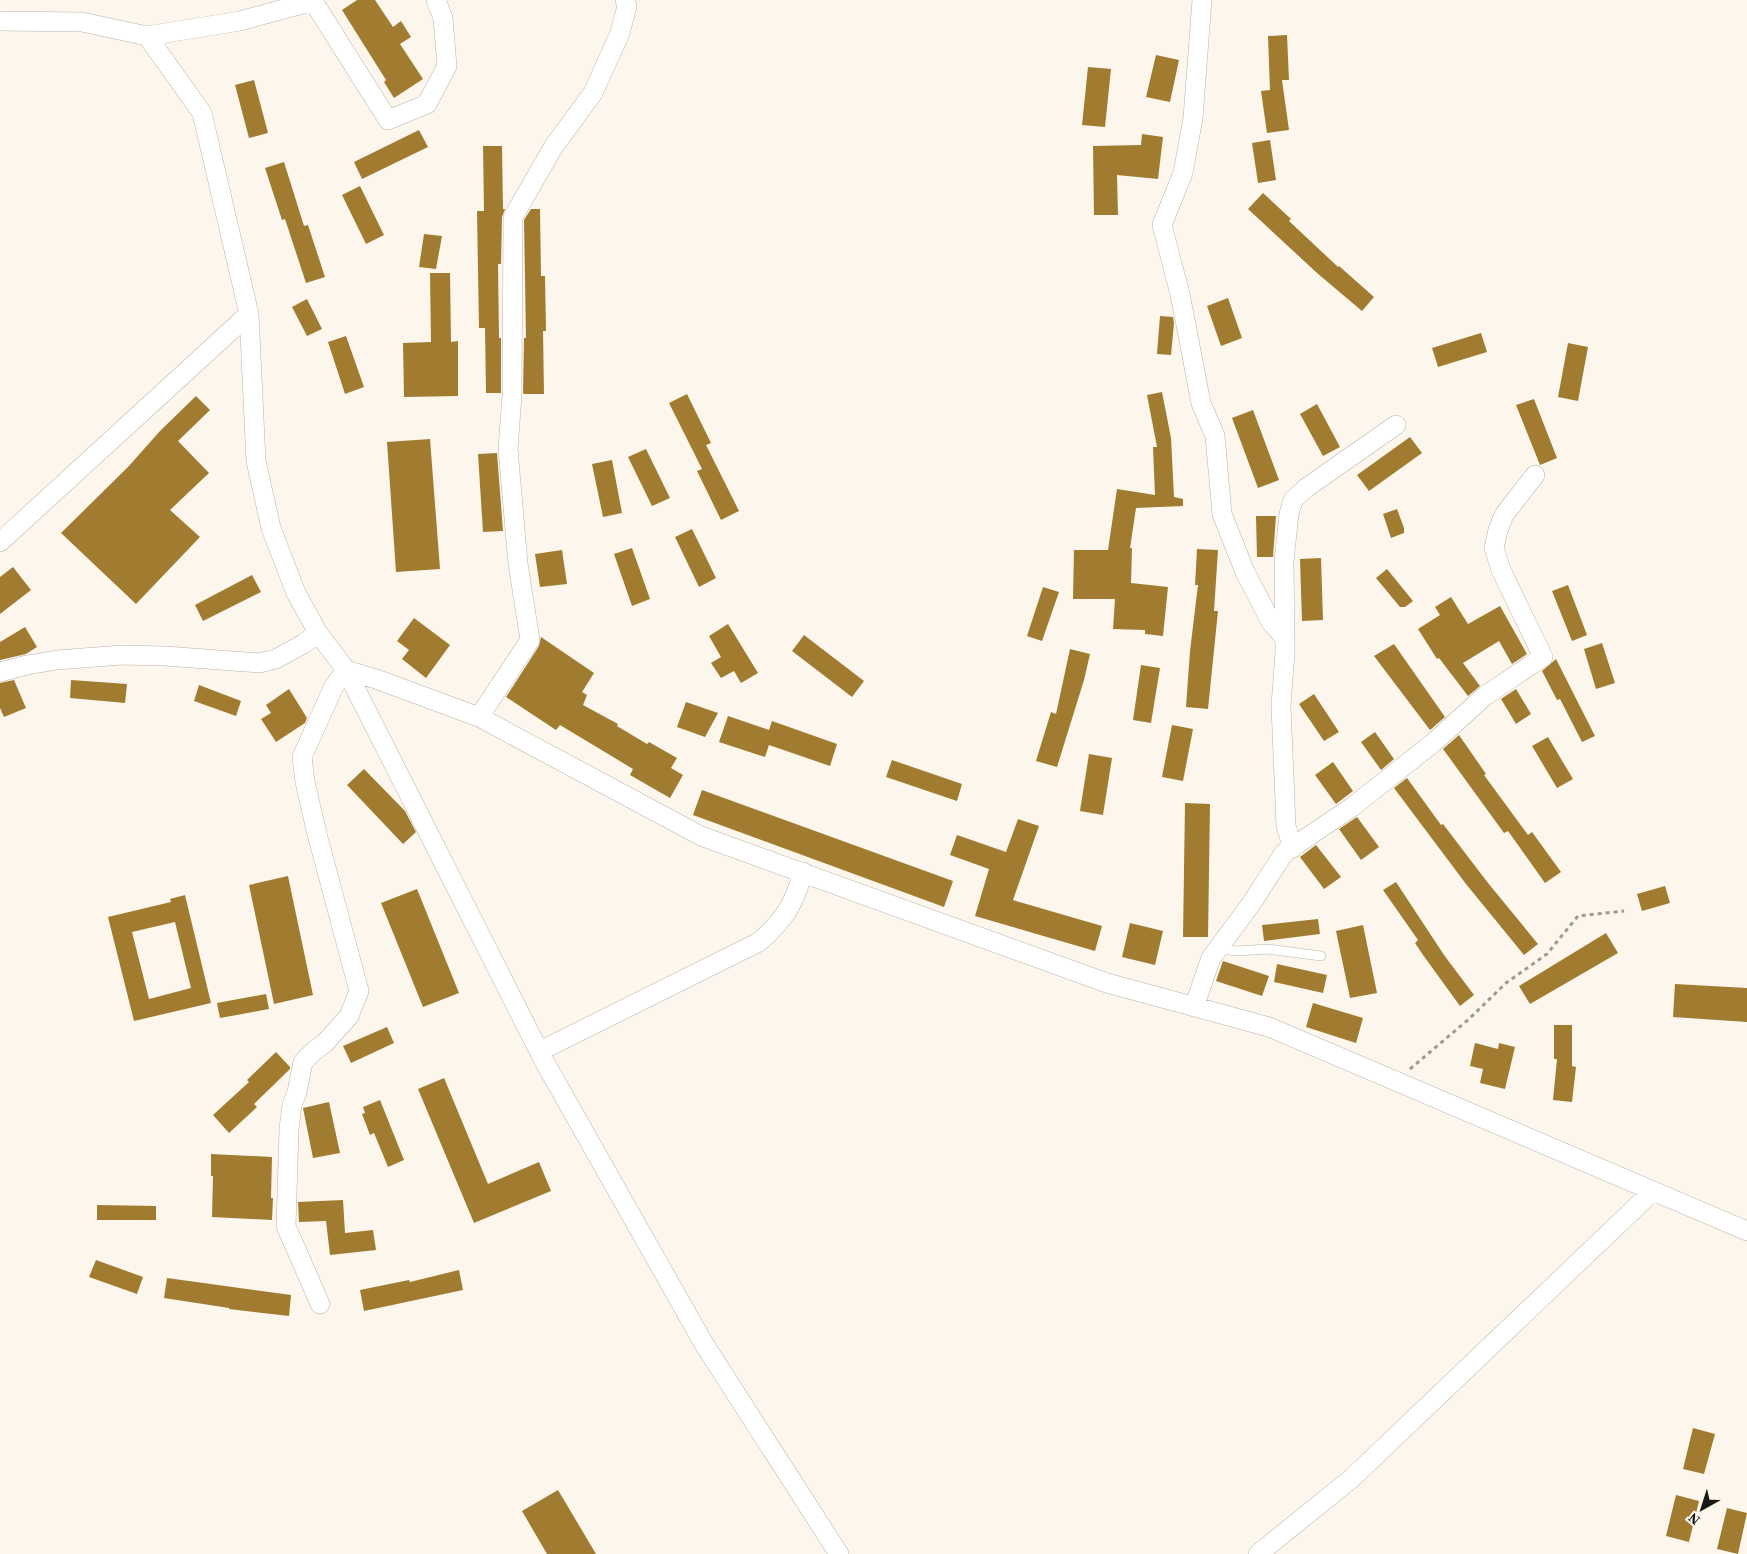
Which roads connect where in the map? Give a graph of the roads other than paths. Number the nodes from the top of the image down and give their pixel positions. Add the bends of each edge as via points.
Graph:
1 (436, 0) edge
2 (625, 0) edge
3 (1202, 0) edge
4 (0, 22) edge
5 (147, 36) junction
6 (249, 314) junction
7 (1396, 425) dead end
8 (1535, 475) dead end
9 (0, 542) edge
10 (318, 633) junction
11 (1284, 637) junction
12 (346, 670) junction
13 (0, 672) edge
14 (479, 717) junction
15 (1293, 848) junction
16 (803, 872) junction
17 (1218, 949) junction
18 (1321, 956) dead end
19 (1194, 1007) junction
20 (540, 1051) junction
21 (1652, 1192) junction
22 (1747, 1231) edge
23 (320, 1304) dead end
24 (839, 1554) edge
25 (1258, 1554) edge

1 - 5 street via 443,18 447,66 427,104 388,120 312,1 240,21
2 - 14 street via 627,6 620,33 593,93 554,146 513,217 512,395 508,449 518,564 530,640
3 - 11 street via 1194,118 1183,173 1162,225 1180,294 1200,403 1215,436 1222,514 1244,572
4 - 5 street via 82,22
5 - 6 street via 202,113
6 - 9 street
6 - 10 street via 256,462 271,528 296,593
7 - 11 street via 1293,500 1284,561
8 - 15 street via 1504,515 1494,548 1500,570 1543,657 1486,695 1433,744
10 - 12 street
10 - 13 street via 276,659 259,664 121,655 57,660
11 - 15 street via 1281,706 1285,808 1286,826
12 - 14 street
12 - 20 street
12 - 23 street via 334,686 302,756 317,834 359,991 349,1016 339,1029 303,1062 289,1129 286,1226
14 - 16 street via 702,836
15 - 17 street via 1284,854
16 - 19 street via 1107,983
16 - 20 street via 790,910 759,942
17 - 18 lane via 1267,949
17 - 19 street via 1211,958
19 - 21 street via 1268,1027
20 - 24 street via 704,1344
21 - 22 street
21 - 25 street via 1351,1479

